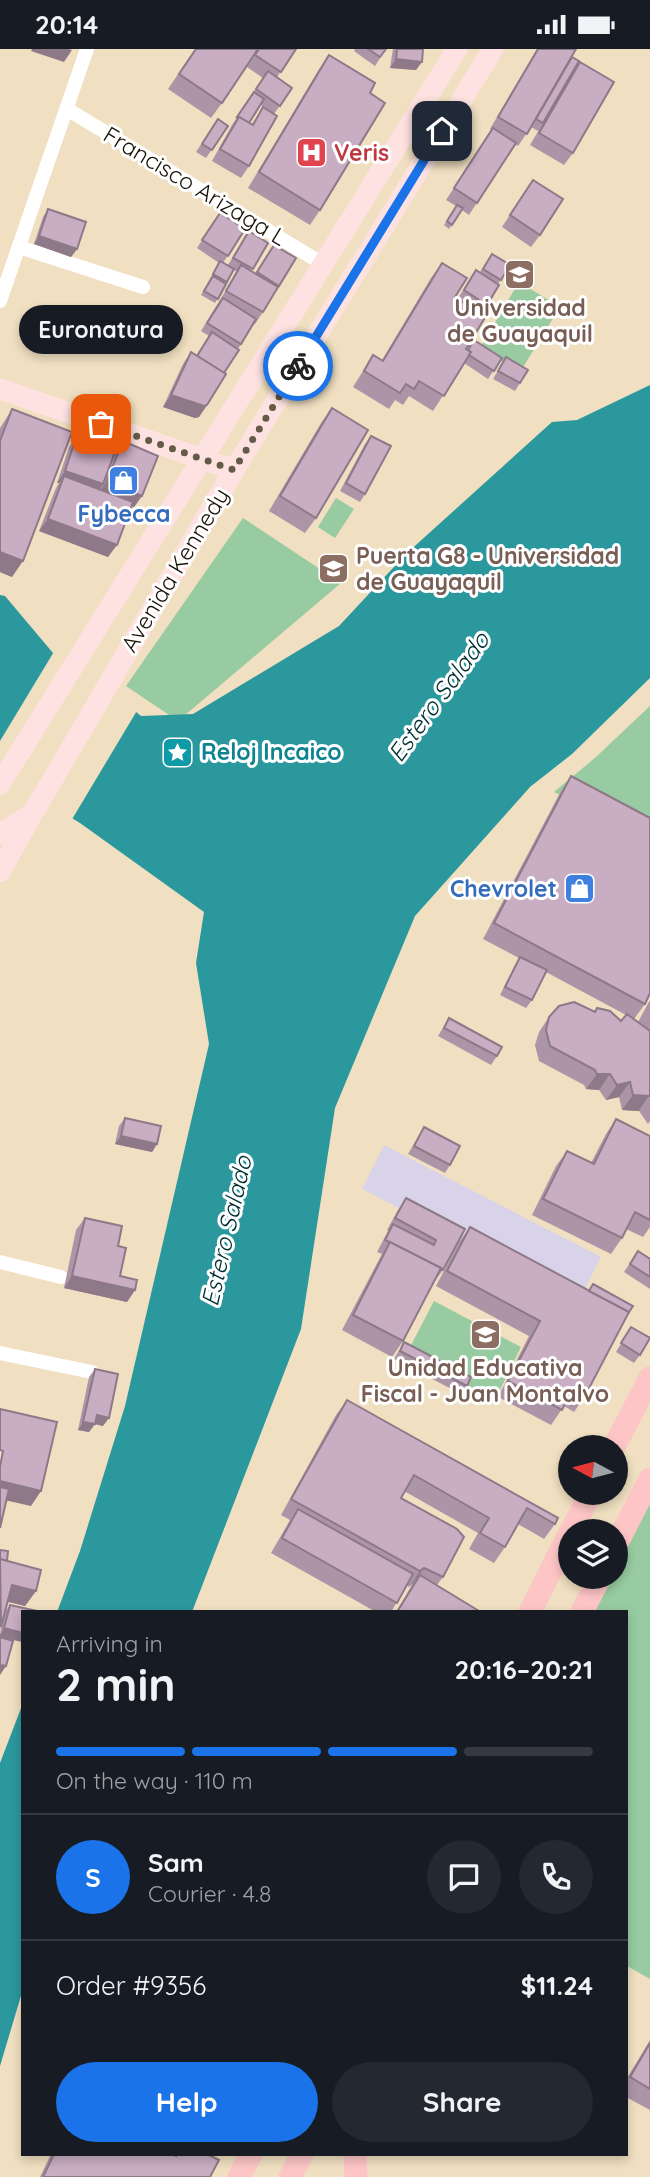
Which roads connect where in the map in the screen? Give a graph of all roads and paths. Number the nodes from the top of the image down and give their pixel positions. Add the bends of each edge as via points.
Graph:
1 (87, 49) edge
2 (457, 49) edge
3 (493, 49) edge
4 (67, 109) junction
5 (19, 247) junction
6 (323, 264) junction
7 (143, 287) dead end
8 (0, 301) edge
9 (0, 389) edge
10 (202, 458) junction
11 (234, 470) junction
12 (0, 784) edge
13 (35, 810) junction
14 (0, 834) edge
15 (0, 872) edge
16 (0, 1262) edge
17 (61, 1277) dead end
18 (0, 1353) edge
19 (92, 1372) edge
20 (650, 1378) edge
21 (620, 1435) edge
22 (650, 1479) edge
23 (628, 1522) edge
24 (558, 1557) edge
25 (594, 1589) edge
26 (531, 1610) edge
27 (583, 1610) edge
28 (250, 2156) edge
29 (301, 2156) edge
30 (355, 2156) edge
31 (239, 2177) edge
32 (290, 2177) edge
33 (356, 2177) edge

1 - 4 street
2 - 6 main road, Avenida Kennedy
3 - 11 main road, Avenida Kennedy
4 - 5 street
4 - 6 street, Francisco Arizaga L
5 - 7 street
5 - 8 street
6 - 10 main road, Avenida Kennedy
9 - 10 main road
10 - 11 main road
10 - 12 main road, Avenida Kennedy
11 - 13 main road, Avenida Kennedy
13 - 14 main road
13 - 15 main road, Avenida Kennedy
16 - 17 street
18 - 19 street
20 - 21 main road
22 - 23 main road
24 - 26 main road
25 - 27 main road
28 - 31 main road
29 - 32 main road
30 - 33 main road

